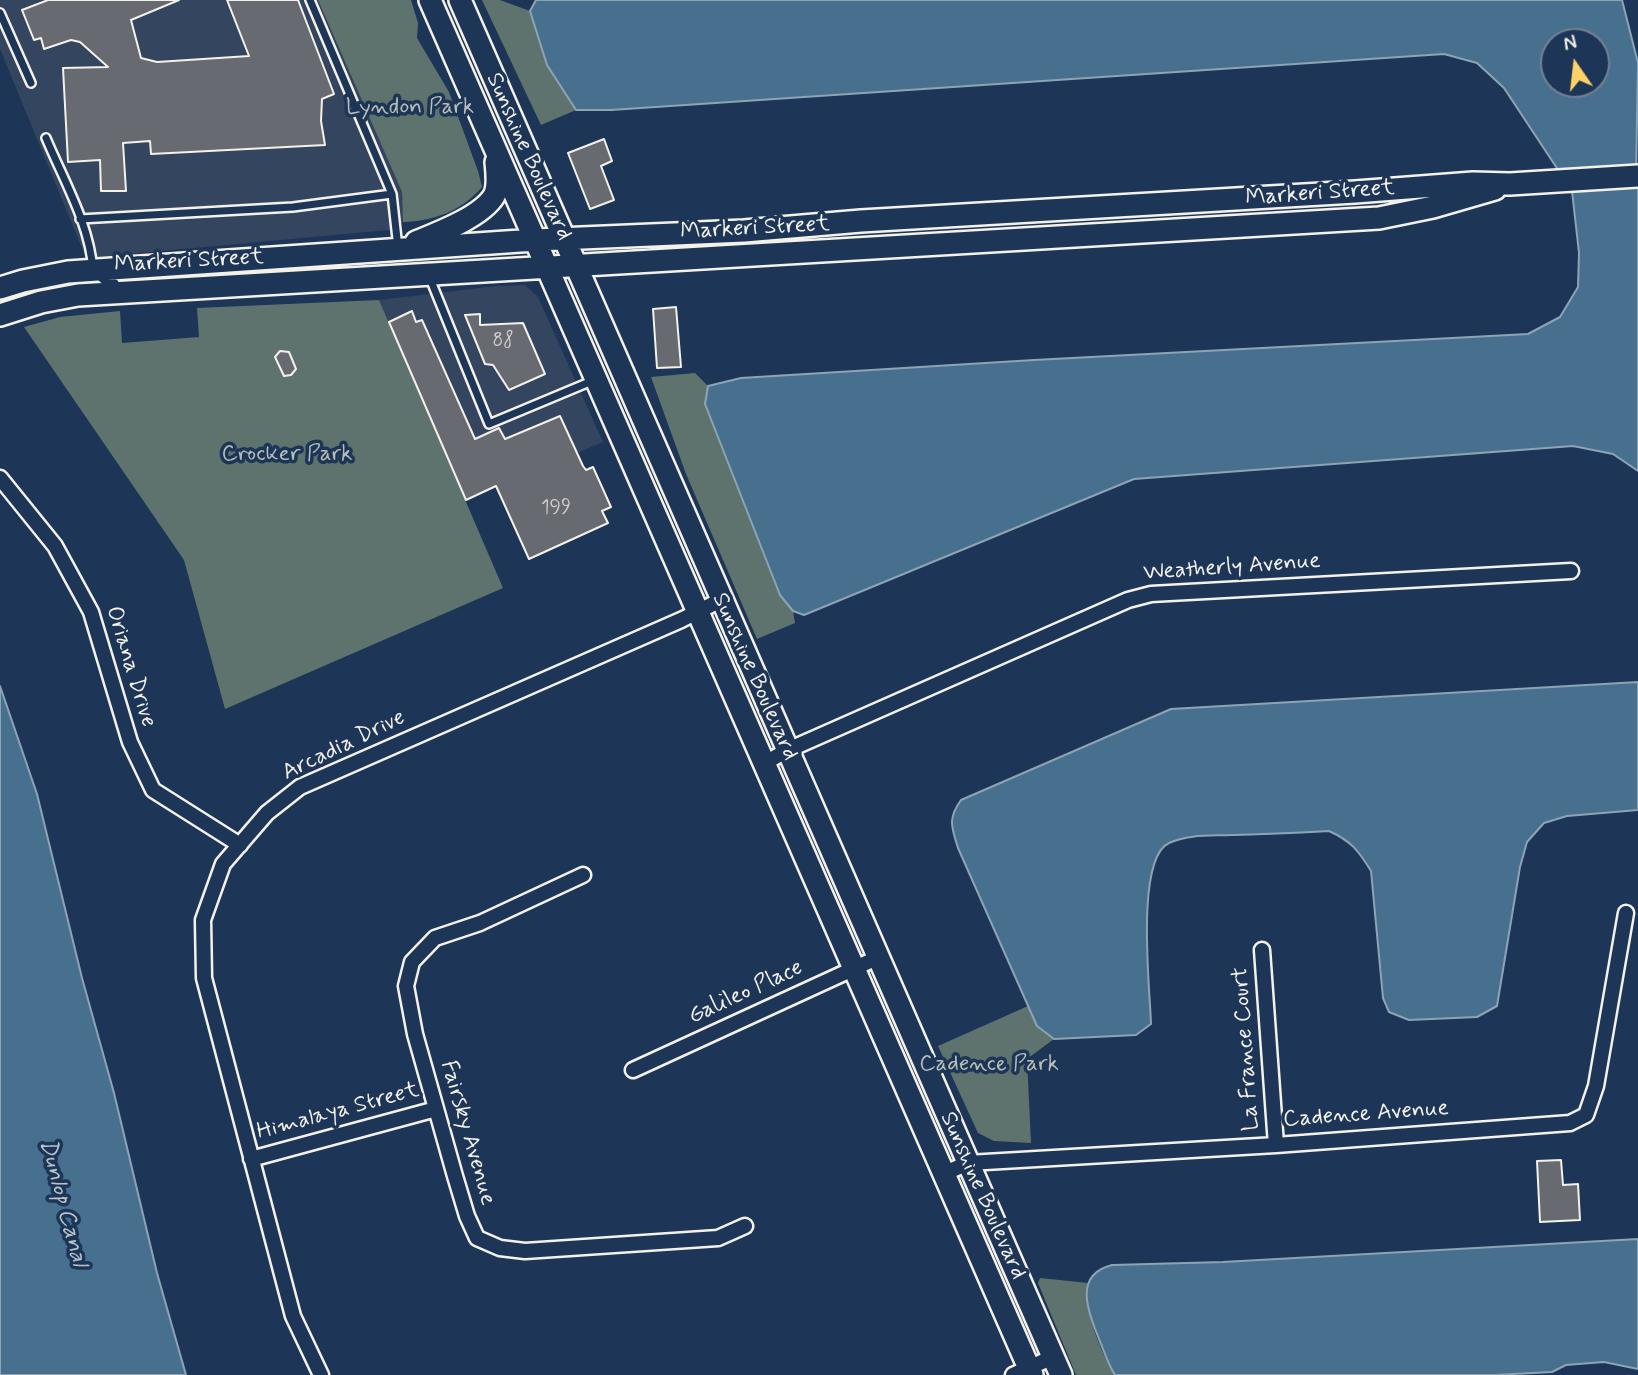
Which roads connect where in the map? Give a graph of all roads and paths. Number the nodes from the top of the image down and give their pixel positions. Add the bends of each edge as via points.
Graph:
1 (310, 0) edge
2 (429, 0) edge
3 (460, 0) edge
4 (0, 13) edge
5 (31, 83) dead end
6 (46, 138) dead end
7 (496, 153) junction
8 (1638, 176) edge
9 (392, 194) junction
10 (1431, 197) junction
11 (977, 214) junction
12 (80, 219) junction
13 (565, 238) junction
14 (535, 240) junction
15 (979, 242) junction
16 (398, 249) junction
17 (577, 265) junction
18 (548, 267) junction
19 (93, 271) junction
20 (428, 274) junction
21 (222, 277) dead end
22 (120, 283) dead end
23 (262, 284) junction
24 (0, 288) edge
25 (0, 315) edge
26 (596, 379) junction
27 (0, 478) edge
28 (1571, 570) dead end
29 (723, 599) junction
30 (697, 612) junction
31 (788, 750) junction
32 (763, 764) junction
33 (240, 845) junction
34 (583, 875) dead end
35 (1626, 914) dead end
36 (1262, 950) dead end
37 (878, 957) junction
38 (852, 969) junction
39 (633, 1070) dead end
40 (436, 1109) junction
41 (1276, 1145) junction
42 (251, 1158) junction
43 (968, 1163) junction
44 (943, 1174) junction
45 (745, 1226) dead end
46 (1057, 1366) edge
47 (1025, 1373) edge
48 (321, 1375) edge

1 - 9 lane
2 - 7 main road, Sunshine Boulevard
3 - 13 main road, Sunshine Boulevard
4 - 5 lane
6 - 12 lane
7 - 14 main road, Sunshine Boulevard
7 - 16 main road via 494,197 459,222
8 - 10 main road, Markeri Street via 1510,184
9 - 12 lane via 293,208
9 - 16 lane
10 - 11 main road, Markeri Street
10 - 15 main road, Markeri Street via 1379,218
11 - 13 main road, Markeri Street
11 - 15 main road
12 - 19 lane via 92,251
13 - 14 main road, Markeri Street
13 - 17 main road, Sunshine Boulevard
14 - 16 main road, Markeri Street
14 - 18 main road, Sunshine Boulevard
15 - 17 main road, Markeri Street
16 - 19 main road, Markeri Street
17 - 18 main road, Markeri Street
17 - 29 main road, Sunshine Boulevard
18 - 20 main road, Markeri Street
18 - 26 main road, Sunshine Boulevard
19 - 22 lane via 107,284
19 - 24 main road, Markeri Street via 68,272
20 - 23 main road, Markeri Street
20 - 26 lane via 489,424
21 - 23 lane
23 - 25 main road, Markeri Street via 78,295
26 - 30 main road, Sunshine Boulevard
27 - 33 street, Oriana Drive via 55,546 91,612 130,742 153,790
28 - 31 street, Weatherly Avenue via 1151,594 1128,600
29 - 30 street, Arcadia Drive
29 - 31 main road, Sunshine Boulevard
30 - 32 main road, Sunshine Boulevard
30 - 33 street, Arcadia Drive via 300,787 267,813
31 - 32 street, Weatherly Avenue
31 - 37 main road, Sunshine Boulevard
32 - 38 main road, Sunshine Boulevard
33 - 42 street, Arcadia Drive via 223,864 203,920 204,978
34 - 40 street, Fairsky Avenue via 480,923 435,938 412,962 406,986
35 - 41 street, Cadence Avenue via 1587,1115 1570,1123
36 - 41 street, La France Court
37 - 38 street, Galileo Place
37 - 43 main road, Sunshine Boulevard
38 - 39 street, Galileo Place
38 - 44 main road, Sunshine Boulevard
40 - 42 street, Himalaya Street
40 - 45 street, Fairsky Avenue via 477,1238 500,1248 525,1251 719,1238
41 - 43 street, Cadence Avenue
42 - 48 street, Arcadia Drive via 293,1316
43 - 44 street, Cadence Avenue
43 - 46 main road, Sunshine Boulevard
44 - 47 main road, Sunshine Boulevard
46 - 47 street

